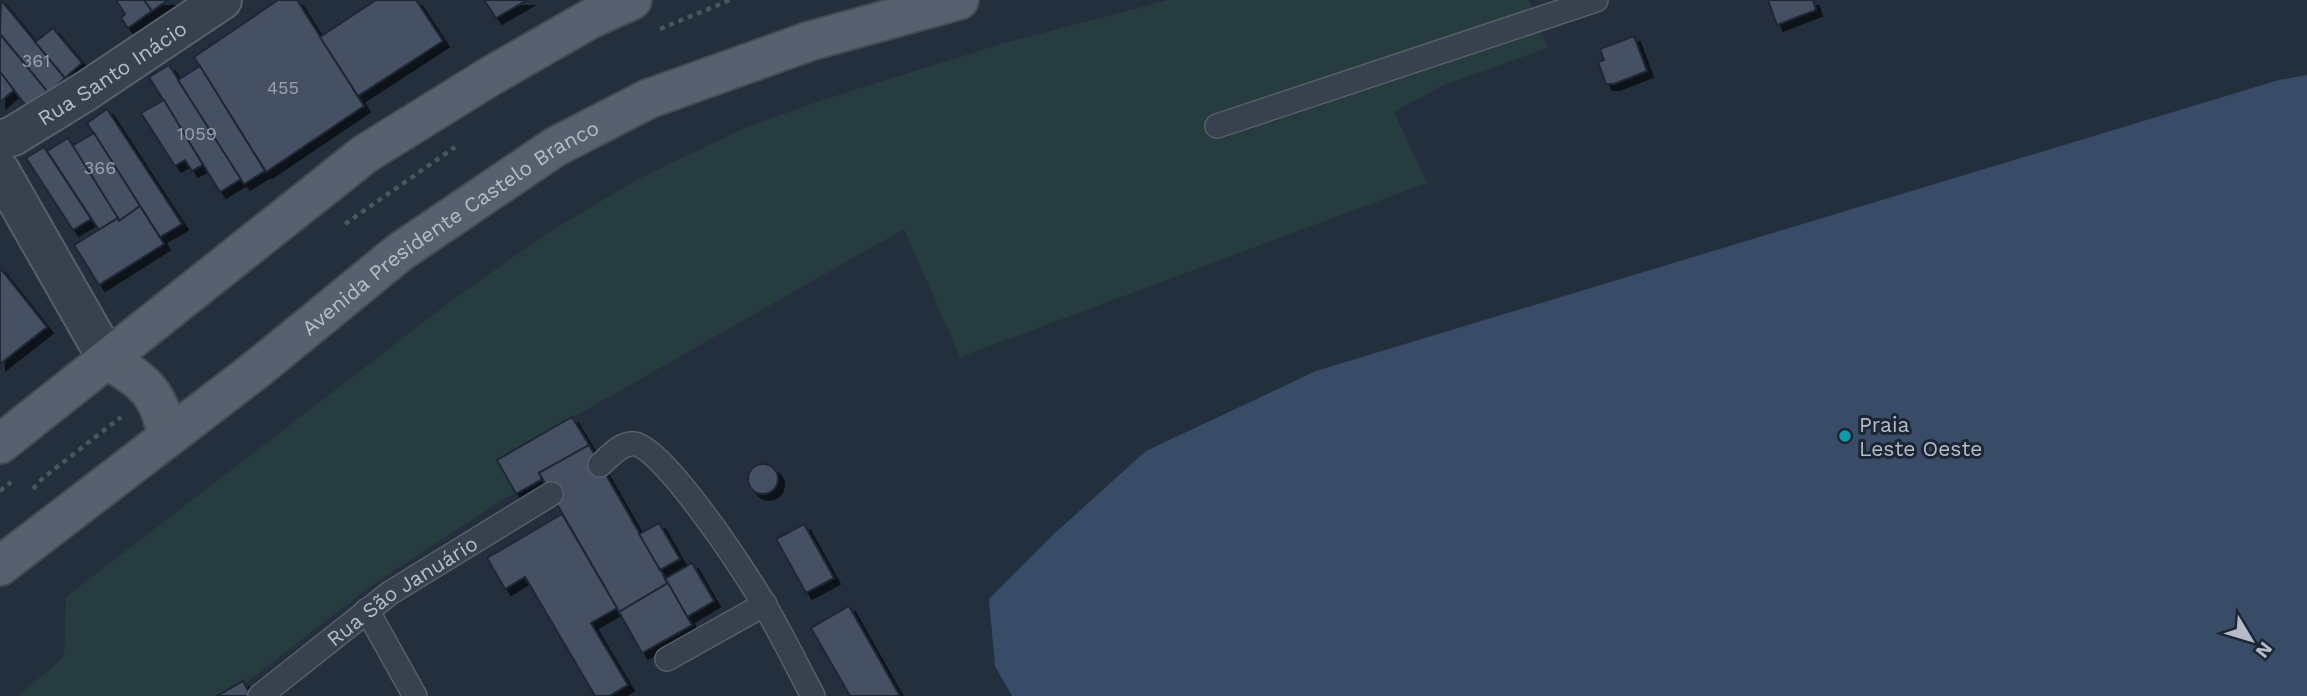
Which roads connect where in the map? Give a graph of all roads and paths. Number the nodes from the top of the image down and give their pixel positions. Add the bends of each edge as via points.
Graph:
1 (222, 0) edge
2 (632, 0) edge
3 (730, 0) edge
4 (959, 0) edge
5 (1596, 0) edge
6 (656, 32) dead end
7 (1217, 126) dead end
8 (0, 140) edge
9 (456, 146) dead end
10 (0, 171) edge
11 (342, 225) dead end
12 (108, 360) junction
13 (167, 437) junction
14 (0, 444) edge
15 (600, 465) dead end
16 (22, 474) dead end
17 (0, 491) edge
18 (551, 494) dead end
19 (0, 566) edge
20 (765, 604) junction
21 (367, 610) junction
22 (667, 659) dead end
23 (260, 696) edge
24 (415, 696) edge
25 (813, 696) edge

1 - 8 street, Rua Santo Inácio via 86,91
2 - 12 main road via 489,76 365,154
3 - 6 path
4 - 13 main road, Avenida Presidente Castelo Branco via 810,41 648,99 555,147 401,252
5 - 7 lane
9 - 11 path
10 - 12 street
12 - 13 main road via 152,393 163,413
12 - 14 main road
13 - 19 main road, Avenida Presidente Castelo Branco
15 - 20 lane via 624,445 635,443 648,449 685,488
16 - 17 path
18 - 21 lane, Rua São Januário
20 - 22 lane
20 - 25 lane
21 - 23 lane, Rua São Januário
21 - 24 lane

